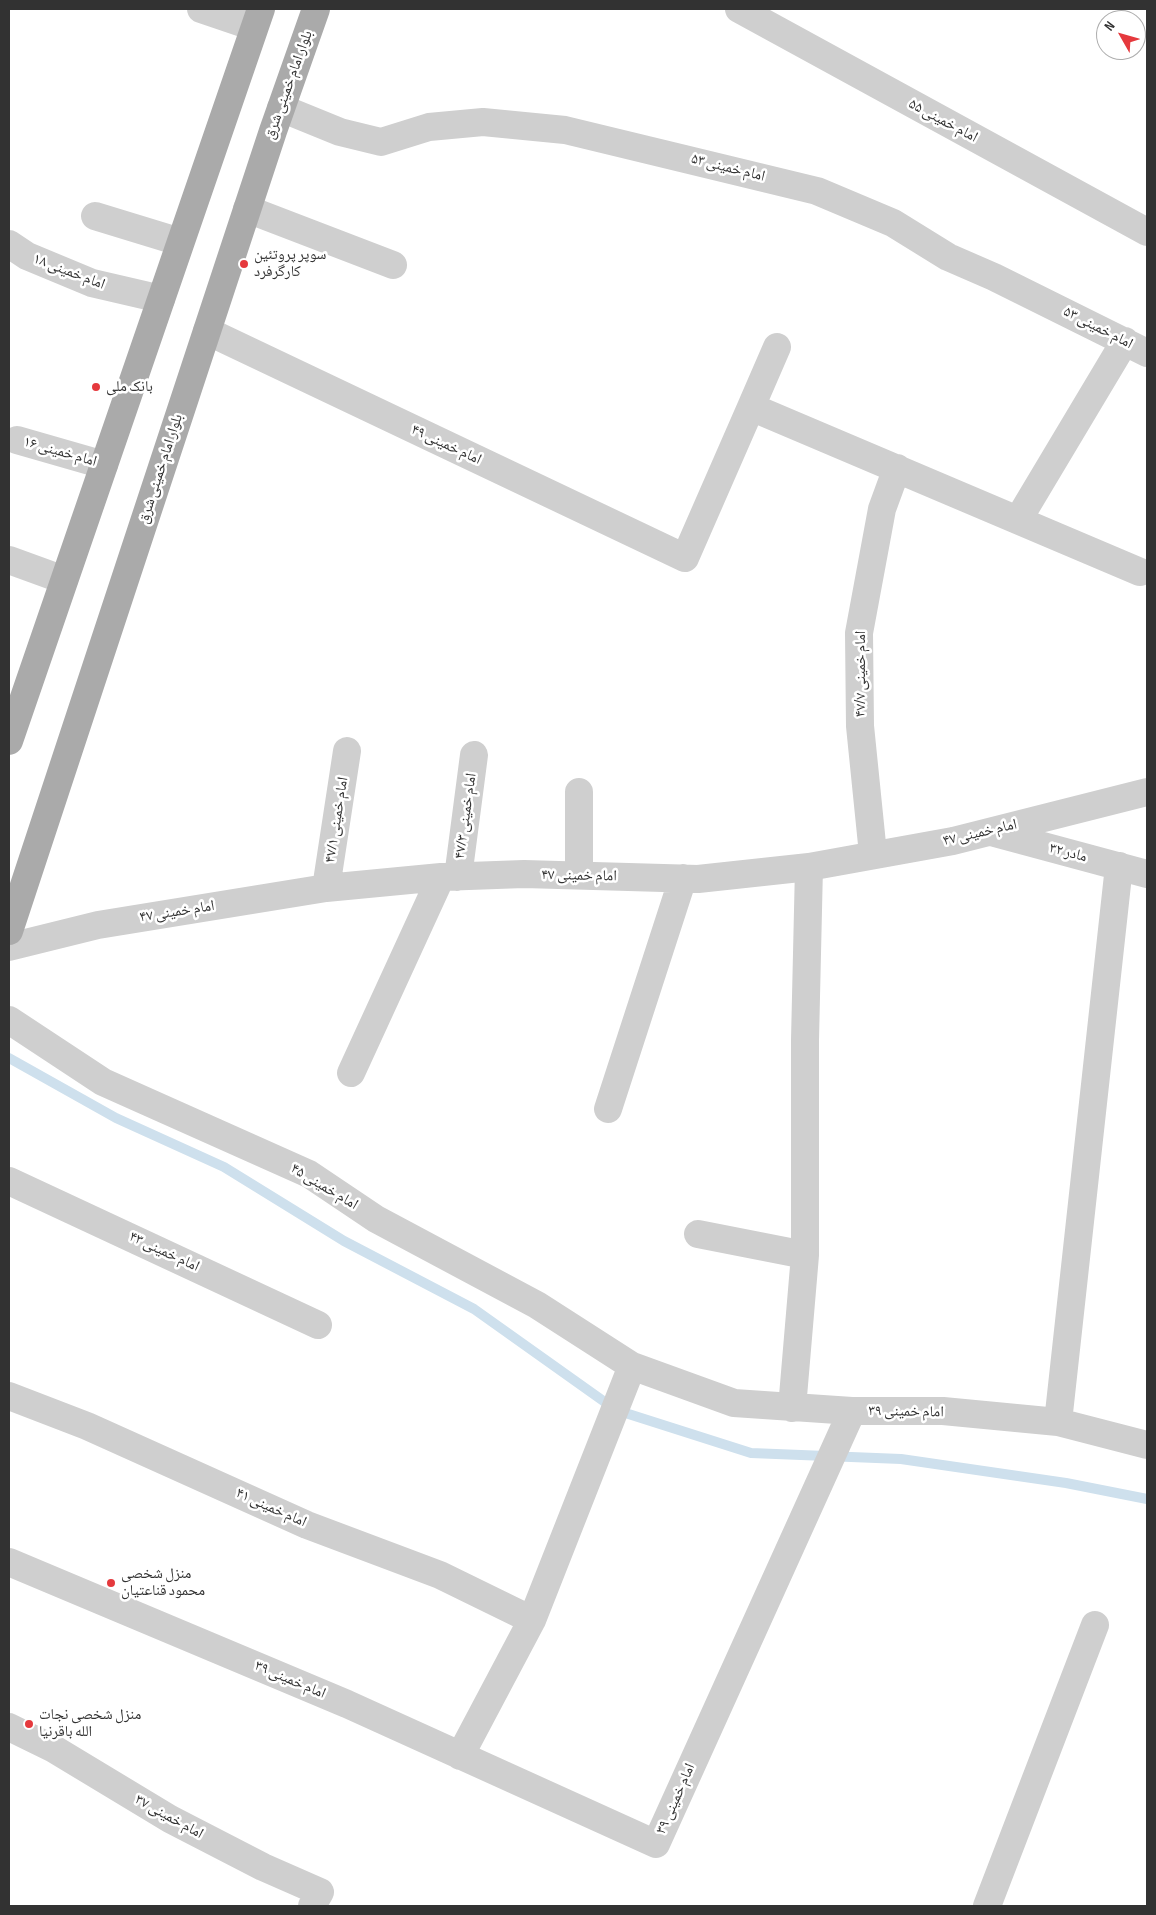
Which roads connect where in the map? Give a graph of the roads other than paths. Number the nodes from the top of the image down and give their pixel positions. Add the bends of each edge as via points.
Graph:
1 (201, 9) edge
2 (316, 9) edge
3 (739, 9) edge
4 (258, 18) edge
5 (281, 108) junction
6 (247, 209) junction
7 (95, 216) dead end
8 (1147, 232) edge
9 (180, 242) junction
10 (9, 244) edge
11 (393, 264) dead end
12 (161, 299) junction
13 (206, 331) junction
14 (777, 347) dead end
15 (1136, 347) edge
16 (751, 407) junction
17 (17, 440) dead end
18 (104, 465) junction
19 (897, 468) junction
20 (1018, 520) junction
21 (9, 560) edge
22 (1140, 572) dead end
23 (64, 580) junction
24 (9, 741) edge
25 (347, 752) dead end
26 (474, 754) dead end
27 (579, 792) dead end
28 (1147, 792) edge
29 (990, 832) junction
30 (873, 854) junction
31 (1119, 866) junction
32 (809, 867) junction
33 (1147, 874) edge
34 (579, 875) junction
35 (450, 877) junction
36 (683, 878) junction
37 (326, 888) junction
38 (9, 931) edge
39 (9, 947) edge
40 (9, 1020) edge
41 (351, 1072) dead end
42 (608, 1109) dead end
43 (9, 1181) edge
44 (698, 1234) dead end
45 (805, 1255) junction
46 (318, 1325) dead end
47 (632, 1366) junction
48 (9, 1396) edge
49 (792, 1408) junction
50 (852, 1411) junction
51 (1058, 1422) junction
52 (1147, 1445) edge
53 (9, 1562) edge
54 (532, 1620) junction
55 (1095, 1625) dead end
56 (9, 1727) edge
57 (460, 1756) junction
58 (312, 1906) edge
59 (987, 1906) edge

1 - 4 street
2 - 5 main road, بلوار امام خمینی شرق
3 - 8 street, امام خمینی ۵۵
4 - 9 main road
5 - 6 main road, بلوار امام خمینی شرق
5 - 15 street, امام خمینی ۵۳ via 340,132 381,142 429,127 483,122 565,130 817,191 893,224 948,257
6 - 11 street
6 - 13 main road, بلوار امام خمینی شرق
7 - 9 street
9 - 12 main road
10 - 12 street, امام خمینی ۱۸ via 27,256 92,283
12 - 18 main road
13 - 16 street, امام خمینی ۴۹ via 685,558
13 - 38 main road, بلوار امام خمینی شرق
14 - 16 street
15 - 20 street
16 - 19 street
17 - 18 street, امام خمینی ۱۶
18 - 23 main road
19 - 20 street
19 - 30 street, امام خمینی ۴۷/۷ via 882,509 859,633 860,726
20 - 22 street
21 - 23 street
23 - 24 main road
25 - 37 street, امام خمینی ۴۷/۱
26 - 35 street, امام خمینی ۴۷/۳
27 - 34 street
28 - 29 street, امام خمینی ۴۷
29 - 30 street, امام خمینی ۴۷
29 - 31 street, مادر ۳۲
30 - 32 street, امام خمینی ۴۷
31 - 33 street, مادر ۳۲
31 - 51 street
32 - 36 street, امام خمینی ۴۷
32 - 45 street
34 - 35 street, امام خمینی ۴۷
34 - 36 street, امام خمینی ۴۷
35 - 37 street, امام خمینی ۴۷
35 - 41 street, امام خمینی ۴۷/۳
36 - 42 street
37 - 39 street, امام خمینی ۴۷ via 98,925
40 - 47 street, امام خمینی ۴۵ via 103,1082 309,1174 376,1219 537,1306
43 - 46 street, امام خمینی ۴۳
44 - 45 street
45 - 49 street
47 - 49 street, امام خمینی ۴۵ via 734,1403
47 - 54 street
48 - 54 street, امام خمینی ۴۱ via 96,1430 307,1525 440,1575
49 - 50 street, امام خمینی ۴۵
50 - 51 street, امام خمینی ۳۹ via 943,1412
50 - 57 street, امام خمینی ۳۹ via 656,1844
51 - 52 street, امام خمینی ۳۹
53 - 57 street, امام خمینی ۳۹ via 347,1704
54 - 57 street
55 - 59 street
56 - 58 street, امام خمینی ۳۷ via 54,1749 170,1819 320,1892

